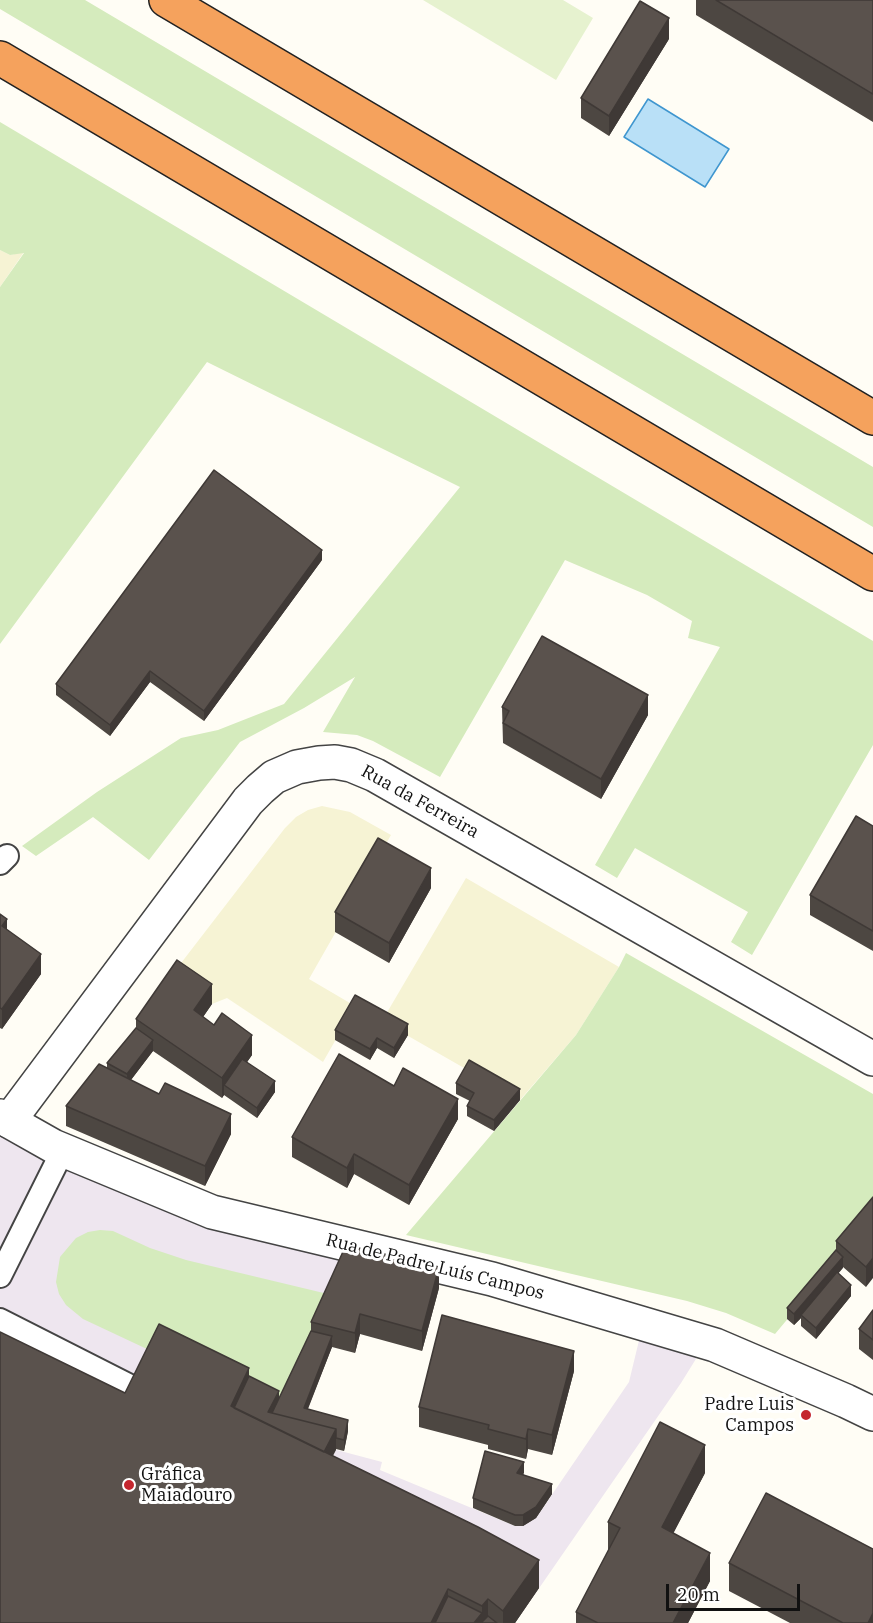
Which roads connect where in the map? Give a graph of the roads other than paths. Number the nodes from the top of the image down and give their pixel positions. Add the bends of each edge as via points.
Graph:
1 (166, 0) edge
2 (0, 58) edge
3 (873, 418) edge
4 (873, 574) edge
5 (873, 1059) edge
6 (4, 1118) edge
7 (63, 1150) junction
8 (0, 1276) edge
9 (0, 1320) edge
10 (136, 1389) edge
11 (873, 1414) edge

1 - 3 highway
2 - 4 highway
5 - 6 street, Rua da Ferreira via 375,775 351,765 319,763 274,777 248,801
6 - 7 street, Rua de Padre Luís Campos
7 - 8 lane
7 - 11 street, Rua de Padre Luís Campos via 212,1212 492,1279 715,1345
9 - 10 lane

